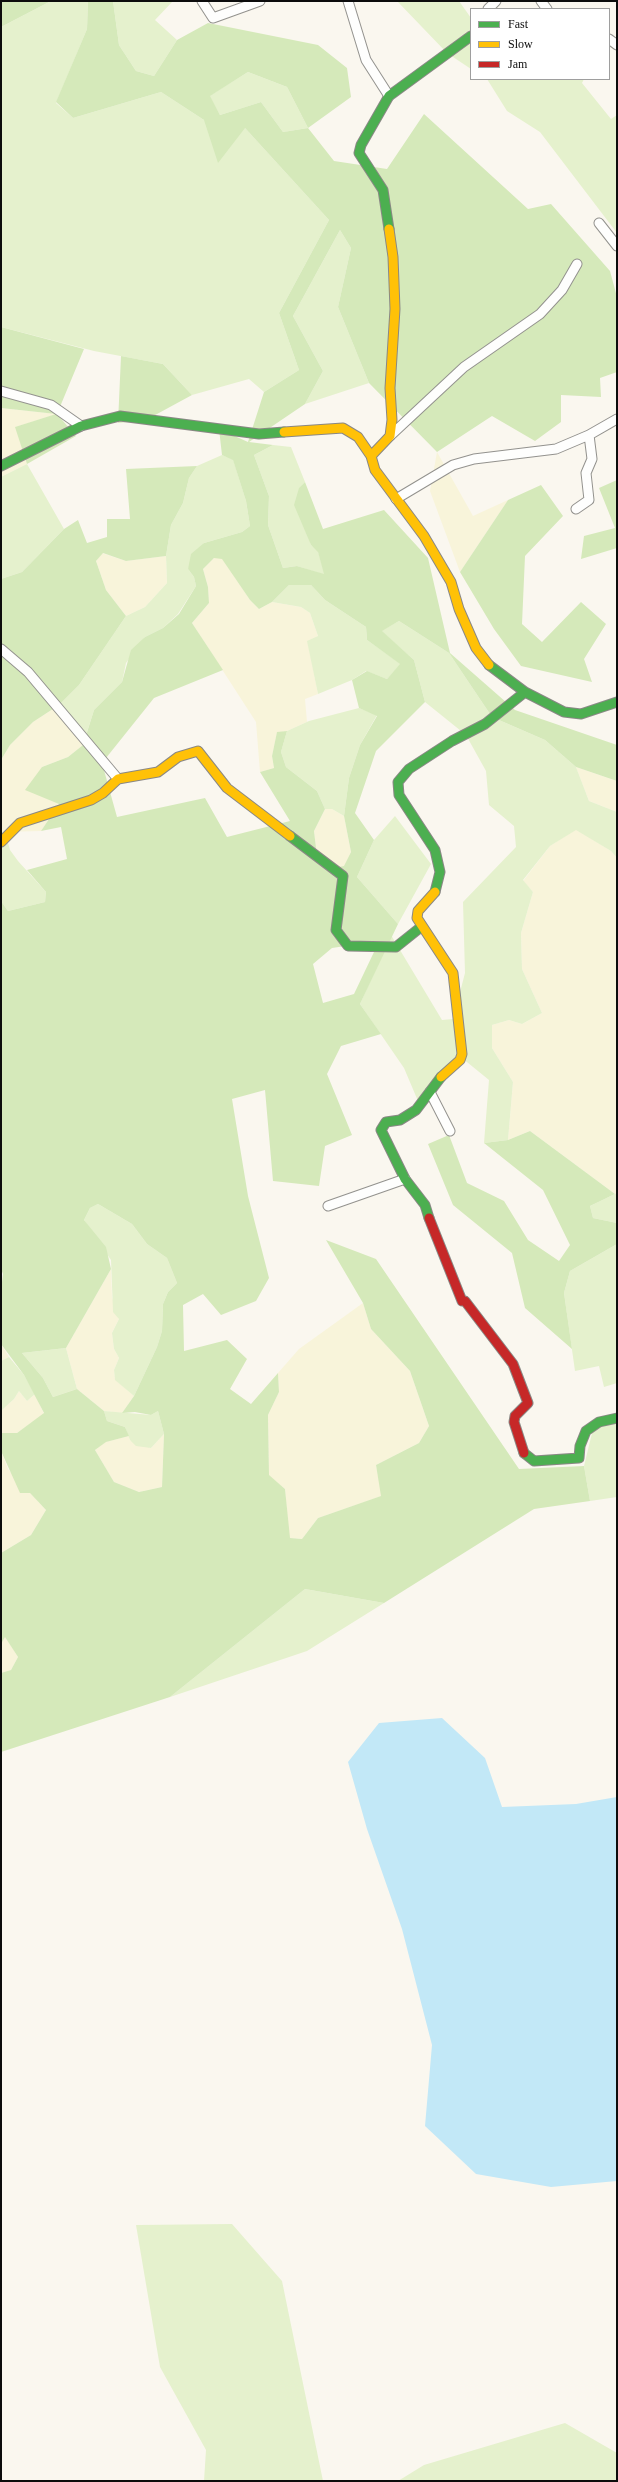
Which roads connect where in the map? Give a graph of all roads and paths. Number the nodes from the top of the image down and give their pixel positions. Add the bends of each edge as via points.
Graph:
1 (202, 1) edge
2 (260, 1) edge
3 (348, 1) edge
4 (470, 37) edge
5 (389, 96) junction
6 (599, 223) dead end
7 (617, 246) edge
8 (577, 264) dead end
9 (1, 391) edge
10 (617, 419) edge
11 (80, 426) junction
12 (589, 435) junction
13 (390, 436) junction
14 (371, 456) junction
15 (1, 466) edge
16 (396, 499) junction
17 (576, 509) dead end
18 (1, 649) edge
19 (525, 692) junction
20 (617, 702) edge
21 (118, 779) junction
22 (1, 842) edge
23 (421, 927) junction
24 (430, 1092) junction
25 (450, 1131) dead end
26 (405, 1179) junction
27 (328, 1206) dead end
28 (617, 1418) edge

1 - 2 street via 213,18
3 - 5 street via 366,60
4 - 5 street via 445,58
5 - 13 street via 359,153 383,190 393,257
6 - 7 street
8 - 13 street via 562,290 540,314 464,367
9 - 11 street via 51,405
10 - 12 street
11 - 14 street via 120,416 259,434 343,428 358,437
11 - 15 street
12 - 16 street via 556,449 474,458 453,465
12 - 17 street via 592,459 586,473 589,500
13 - 14 street
14 - 16 street via 375,470
16 - 19 street via 424,536 451,582 459,609 476,648 489,665
18 - 21 street via 28,672
19 - 20 street via 556,709 581,714
19 - 23 street via 485,724 452,741 409,769 398,782 399,795 435,850 440,872 436,891 418,911
21 - 22 street via 91,800 20,823
21 - 23 street via 158,772 178,756 198,750 227,788 343,876 336,930 348,946 396,947
23 - 24 street via 453,973 462,1054 460,1060 441,1077
24 - 25 street
24 - 26 street via 416,1110 400,1120 386,1122 381,1130
26 - 27 street
26 - 28 street via 425,1205 432,1230 462,1301 465,1301 513,1364 528,1403 515,1416 514,1422 524,1454 534,1461 579,1458 580,1446 586,1431 599,1422

